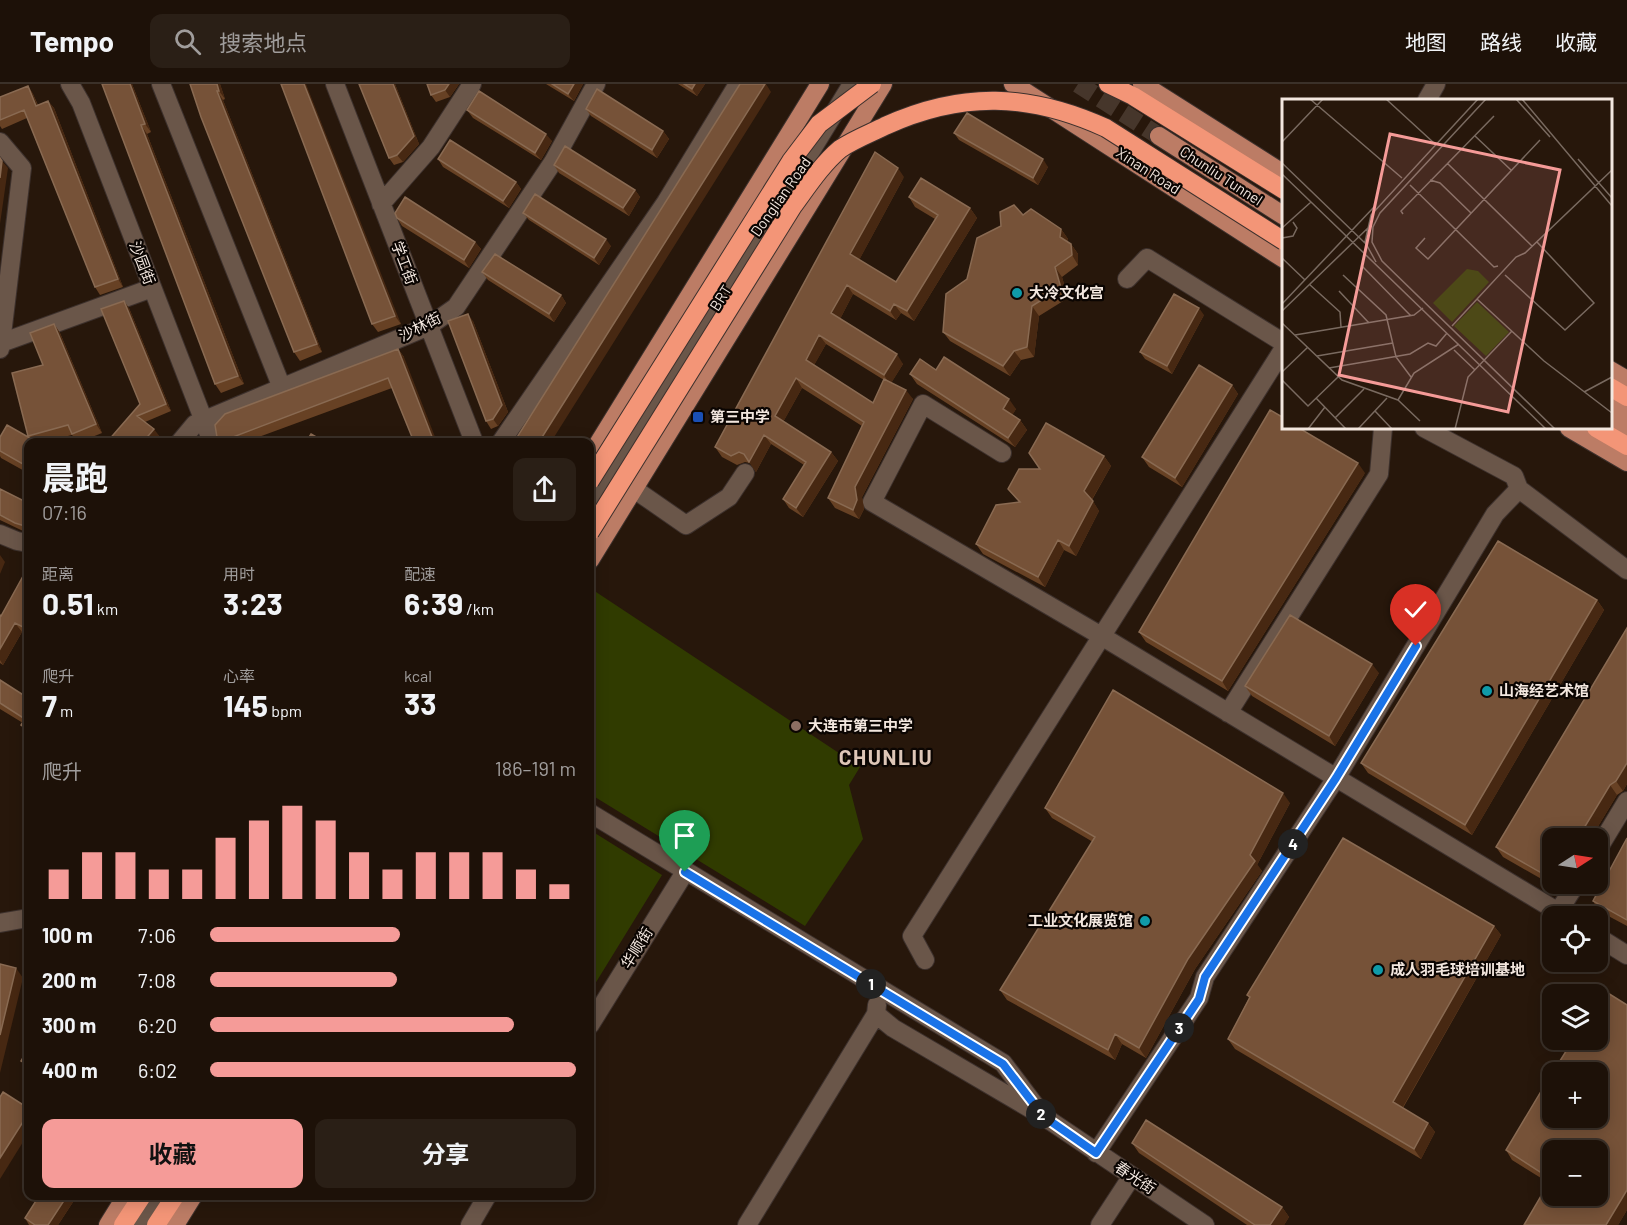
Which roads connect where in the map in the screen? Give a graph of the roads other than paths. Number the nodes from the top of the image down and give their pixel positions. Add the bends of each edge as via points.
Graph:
1 (70, 84) edge
2 (161, 84) edge
3 (335, 84) edge
4 (472, 84) edge
5 (596, 84) edge
6 (738, 84) edge
7 (820, 84) edge
8 (843, 84) edge
9 (852, 84) edge
10 (872, 84) edge
11 (883, 84) edge
12 (1013, 84) edge
13 (1108, 84) edge
14 (1142, 84) edge
15 (1436, 84) edge
16 (1428, 99) edge
17 (1159, 136) tunnel mouth
18 (0, 142) edge
19 (1282, 173) edge
20 (1282, 189) edge
21 (381, 204) junction
22 (1282, 215) edge
23 (1282, 240) edge
24 (1282, 258) edge
25 (1127, 279) dead end
26 (152, 288) junction
27 (429, 326) junction
28 (1282, 342) edge
29 (1, 346) edge
30 (1282, 351) edge
31 (1612, 371) edge
32 (1627, 380) edge
33 (282, 388) junction
34 (1612, 388) edge
35 (1627, 397) edge
36 (1612, 405) edge
37 (1627, 413) edge
38 (204, 421) junction
39 (1612, 421) edge
40 (1383, 429) edge
41 (1426, 429) edge
42 (1571, 429) edge
43 (1598, 429) edge
44 (1627, 430) edge
45 (183, 438) edge
46 (211, 438) edge
47 (472, 438) edge
48 (504, 438) edge
49 (1627, 446) edge
50 (594, 451) edge
51 (1002, 453) dead end
52 (1627, 462) edge
53 (745, 473) edge
54 (594, 475) edge
55 (634, 489) junction
56 (1519, 489) junction
57 (594, 494) edge
58 (594, 505) edge
59 (594, 526) edge
60 (0, 534) edge
61 (24, 543) edge
62 (594, 554) edge
63 (1627, 570) edge
64 (1103, 637) junction
65 (1228, 712) junction
66 (1336, 778) junction
67 (1627, 801) edge
68 (594, 815) edge
69 (1608, 832) edge
70 (685, 872) junction
71 (1548, 906) edge
72 (24, 919) edge
73 (0, 923) edge
74 (1608, 943) edge
75 (1627, 955) edge
76 (925, 960) dead end
77 (878, 988) junction
78 (876, 1014) junction
79 (594, 1019) edge
80 (1043, 1116) junction
81 (1096, 1153) junction
82 (1132, 1176) junction
83 (124, 1200) edge
84 (139, 1200) edge
85 (154, 1200) edge
86 (160, 1200) edge
87 (172, 1200) edge
88 (191, 1200) edge
89 (486, 1200) edge
90 (108, 1225) edge
91 (123, 1225) edge
92 (138, 1225) edge
93 (144, 1225) edge
94 (156, 1225) edge
95 (175, 1225) edge
96 (470, 1225) edge
97 (747, 1225) edge
98 (1100, 1225) edge
99 (1205, 1225) edge

1 - 26 street, 沙园街 via 81,103
2 - 33 street
3 - 21 street, 学工街
4 - 21 street via 431,147
5 - 27 street, 沙林街 via 554,162 456,307
6 - 48 street via 666,202
7 - 50 main road
8 - 57 street, BRT
9 - 58 street, BRT
10 - 54 highway, Donglian Road, bridge via 819,124 791,161
11 - 55 main road
12 - 24 main road, Xinan Road
13 - 20 highway
14 - 19 main road
15 - 16 street
17 - 22 main road, Chunliu Tunnel
18 - 29 street via 22,168
21 - 27 street, 学工街
23 - 59 highway, Donglian Road, bridge via 1106,128 1080,116 1029,103 978,100 937,106 905,117 840,149 817,174 793,206
25 - 28 street via 1148,258
26 - 29 street
26 - 38 street, 沙园街
27 - 33 street, 沙林街
27 - 47 street, 学工街
30 - 64 street
31 - 32 main road
33 - 38 street, 沙林街
34 - 35 highway
36 - 37 main road
38 - 45 street, 沙林街 via 195,424
38 - 46 street, 沙园街
39 - 44 main road
40 - 65 street via 1379,474
41 - 56 street via 1514,476
42 - 52 main road
43 - 49 highway
51 - 64 street via 923,404 872,502
53 - 55 street via 729,497 686,525
55 - 62 main road
56 - 63 street
56 - 66 street via 1495,514
60 - 61 street
64 - 65 street
64 - 76 street via 912,936
65 - 66 street
66 - 71 street
66 - 81 street via 1205,977 1199,999
67 - 69 street
68 - 70 street, 春光街
70 - 77 street, 春光街
70 - 79 street, 华顺街
72 - 73 street
74 - 75 street
77 - 78 street
77 - 80 street, 春光街 via 1003,1064
78 - 80 street via 893,1028
78 - 97 street
80 - 81 street, 春光街
81 - 82 street, 春光街
82 - 98 street
82 - 99 street, 春光街
83 - 90 main road
84 - 91 highway
85 - 92 street
86 - 93 street
87 - 94 highway
88 - 95 main road
89 - 96 street

